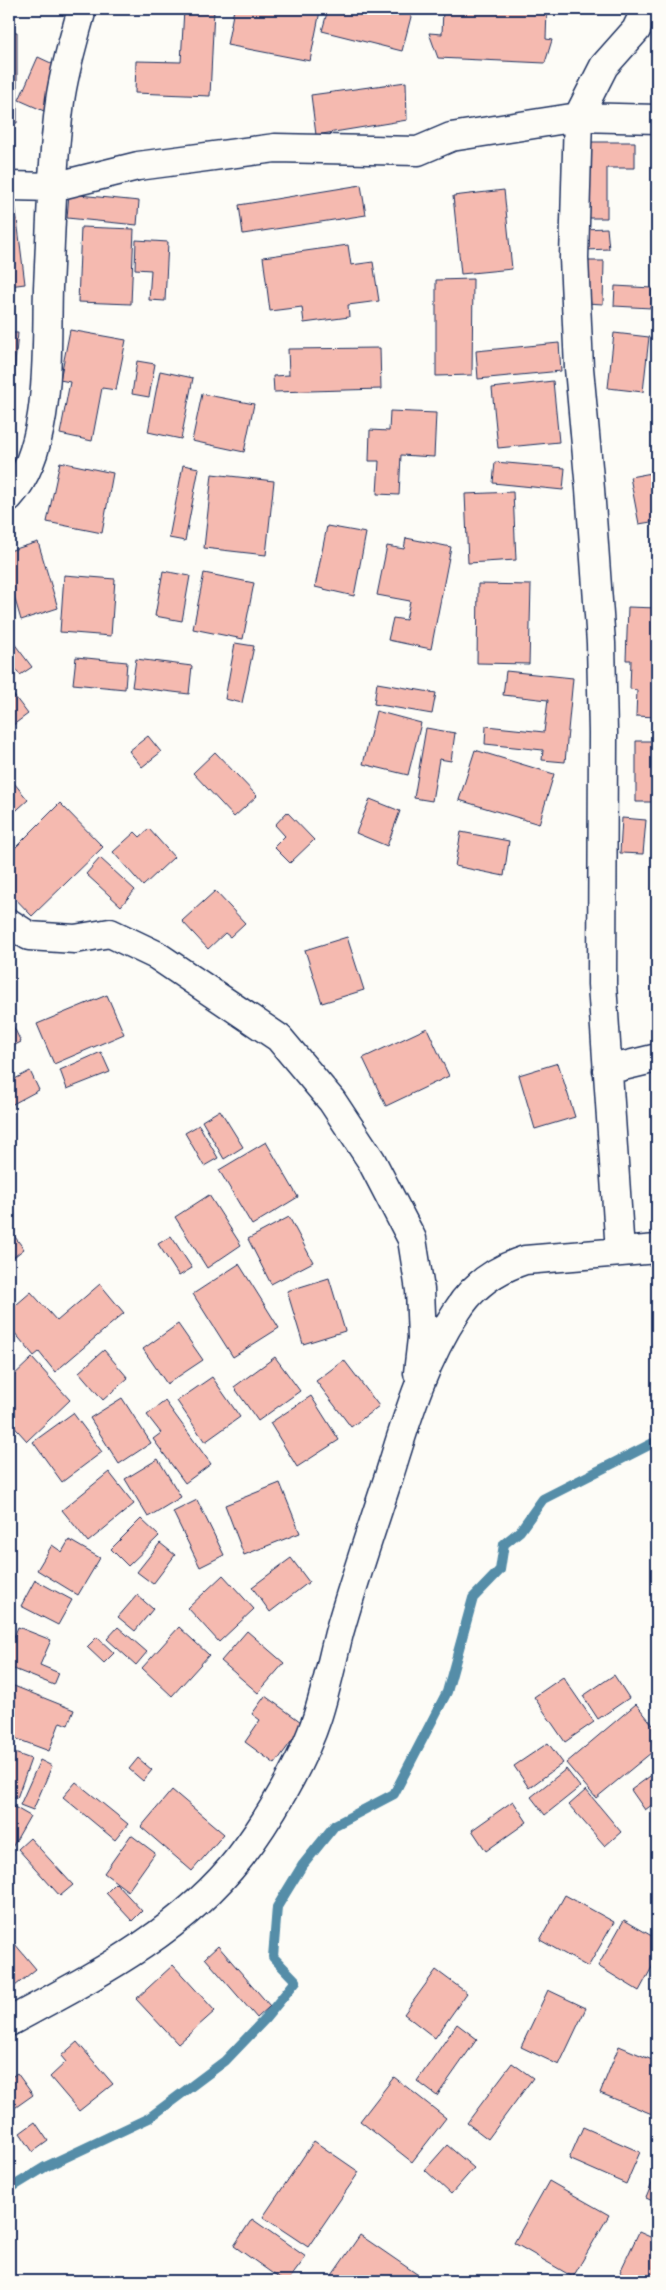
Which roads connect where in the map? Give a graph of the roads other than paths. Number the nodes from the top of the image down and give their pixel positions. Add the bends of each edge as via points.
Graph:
1 (82, 9) edge
2 (646, 9) edge
3 (578, 118) junction
4 (657, 119) edge
5 (9, 186) edge
6 (53, 187) junction
7 (9, 497) edge
8 (9, 923) edge
9 (657, 1058) edge
10 (606, 1070) junction
11 (657, 1249) edge
12 (620, 1252) junction
13 (416, 1387) junction
14 (9, 2022) edge

1 - 6 street via 60,100
2 - 3 street via 636,30 604,66
3 - 4 street
3 - 6 street via 451,137 418,151 275,148 138,166
3 - 10 street via 574,258 578,368 601,643 601,906
5 - 6 street
6 - 7 street via 43,400 27,469
8 - 13 street via 29,936 74,939 110,933 156,955 279,1038 337,1108 371,1160 412,1239 422,1338
9 - 10 street
10 - 12 street
11 - 12 street
12 - 13 street via 525,1260 490,1276 457,1310
13 - 14 street via 316,1719 287,1784 240,1856 200,1902 154,1938

